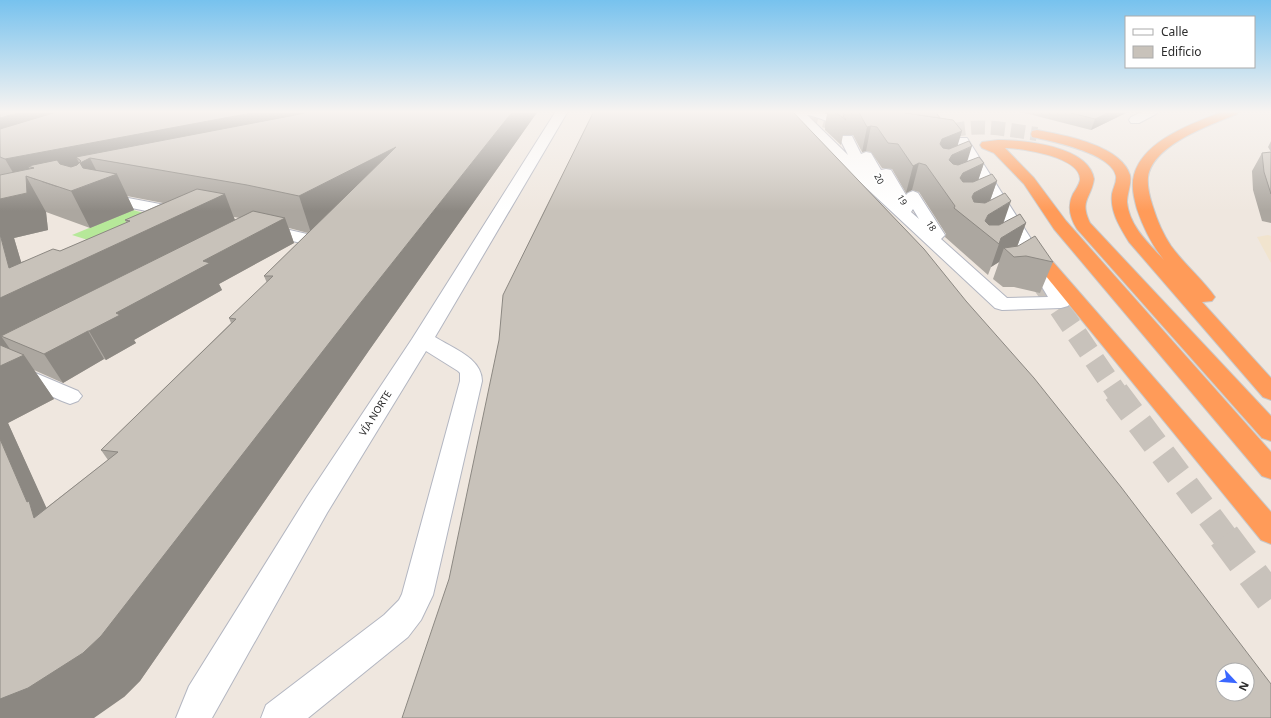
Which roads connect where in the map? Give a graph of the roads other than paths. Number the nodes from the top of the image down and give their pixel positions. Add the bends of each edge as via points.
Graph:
1 (542, 145) edge
2 (840, 145) edge
3 (850, 145) edge
4 (951, 145) edge
5 (987, 145) junction
6 (998, 145) edge
7 (1013, 145) edge
8 (1078, 145) edge
9 (1165, 145) edge
10 (866, 156) dead end
11 (886, 173) dead end
12 (867, 181) junction
13 (913, 196) dead end
14 (990, 198) junction
15 (107, 199) dead end
16 (891, 203) junction
17 (199, 217) edge
18 (917, 226) junction
19 (250, 230) edge
20 (310, 240) edge
21 (950, 256) junction
22 (423, 339) junction
23 (21, 353) edge
24 (0, 364) edge
25 (1271, 376) edge
26 (1271, 392) edge
27 (70, 396) dead end
28 (1271, 432) edge
29 (1271, 468) edge
30 (1271, 532) edge
31 (194, 718) edge
32 (279, 718) edge

1 - 22 street, VÍA NORTE
2 - 12 street via 846,161
3 - 12 street
4 - 14 street
5 - 6 highway
5 - 14 street
5 - 29 highway via 999,150 1029,181 1060,225
7 - 28 highway via 1044,149 1066,158 1084,170 1087,178 1085,188 1078,199 1077,212 1083,225
8 - 26 highway via 1114,162 1122,172 1120,209 1125,224
9 - 25 highway via 1149,161 1141,176 1143,203 1163,247
10 - 16 street, 20
11 - 18 street, 19
12 - 16 street
13 - 21 street, 18
14 - 21 street via 1060,302 1002,304
14 - 30 highway
15 - 17 street
16 - 18 street
18 - 21 street
19 - 20 street
22 - 31 street, VÍA NORTE via 317,505 202,699
22 - 32 street via 466,366 471,381 417,595 410,610 396,626
23 - 24 street
24 - 27 street

